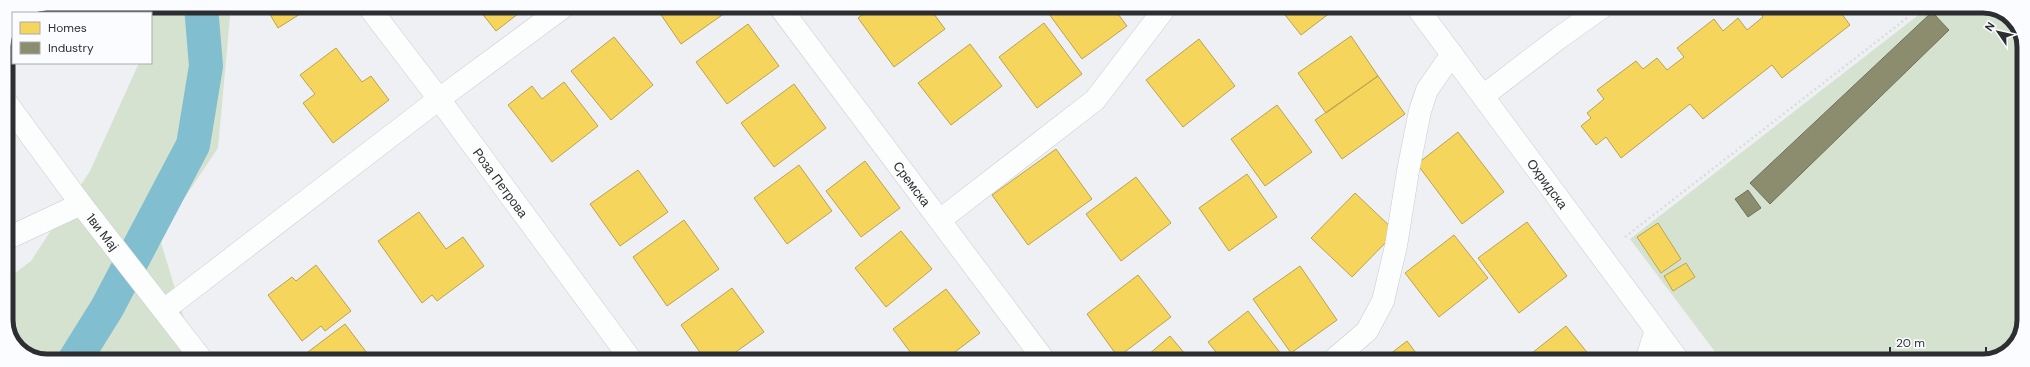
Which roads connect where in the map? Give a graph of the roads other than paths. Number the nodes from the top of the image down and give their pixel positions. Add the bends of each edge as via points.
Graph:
1 (373, 13) edge
2 (556, 13) edge
3 (784, 13) edge
4 (1161, 13) edge
5 (1421, 13) edge
6 (1594, 13) edge
7 (1452, 54) junction
8 (1483, 96) junction
9 (440, 99) junction
10 (13, 112) edge
11 (81, 204) junction
12 (940, 220) junction
13 (13, 236) edge
14 (164, 310) junction
15 (1656, 330) junction
16 (198, 354) edge
17 (627, 354) edge
18 (1040, 354) edge
19 (1340, 354) edge
20 (1648, 354) edge
21 (1674, 354) edge

1 - 9 street, Роза Петрова
2 - 9 street
3 - 12 street, Сремска
4 - 12 street via 1095,100
5 - 7 street, Охридска
6 - 8 street
7 - 8 street, Охридска
7 - 19 street via 1427,90 1420,111 1396,246 1383,302 1367,332
8 - 15 street, Охридска
9 - 14 street
9 - 17 street, Роза Петрова
10 - 11 street, 1ви Мај
11 - 13 street
11 - 14 street, 1ви Мај
12 - 18 street, Сремска
14 - 16 street, 1ви Мај
15 - 20 street
15 - 21 street, Охридска

